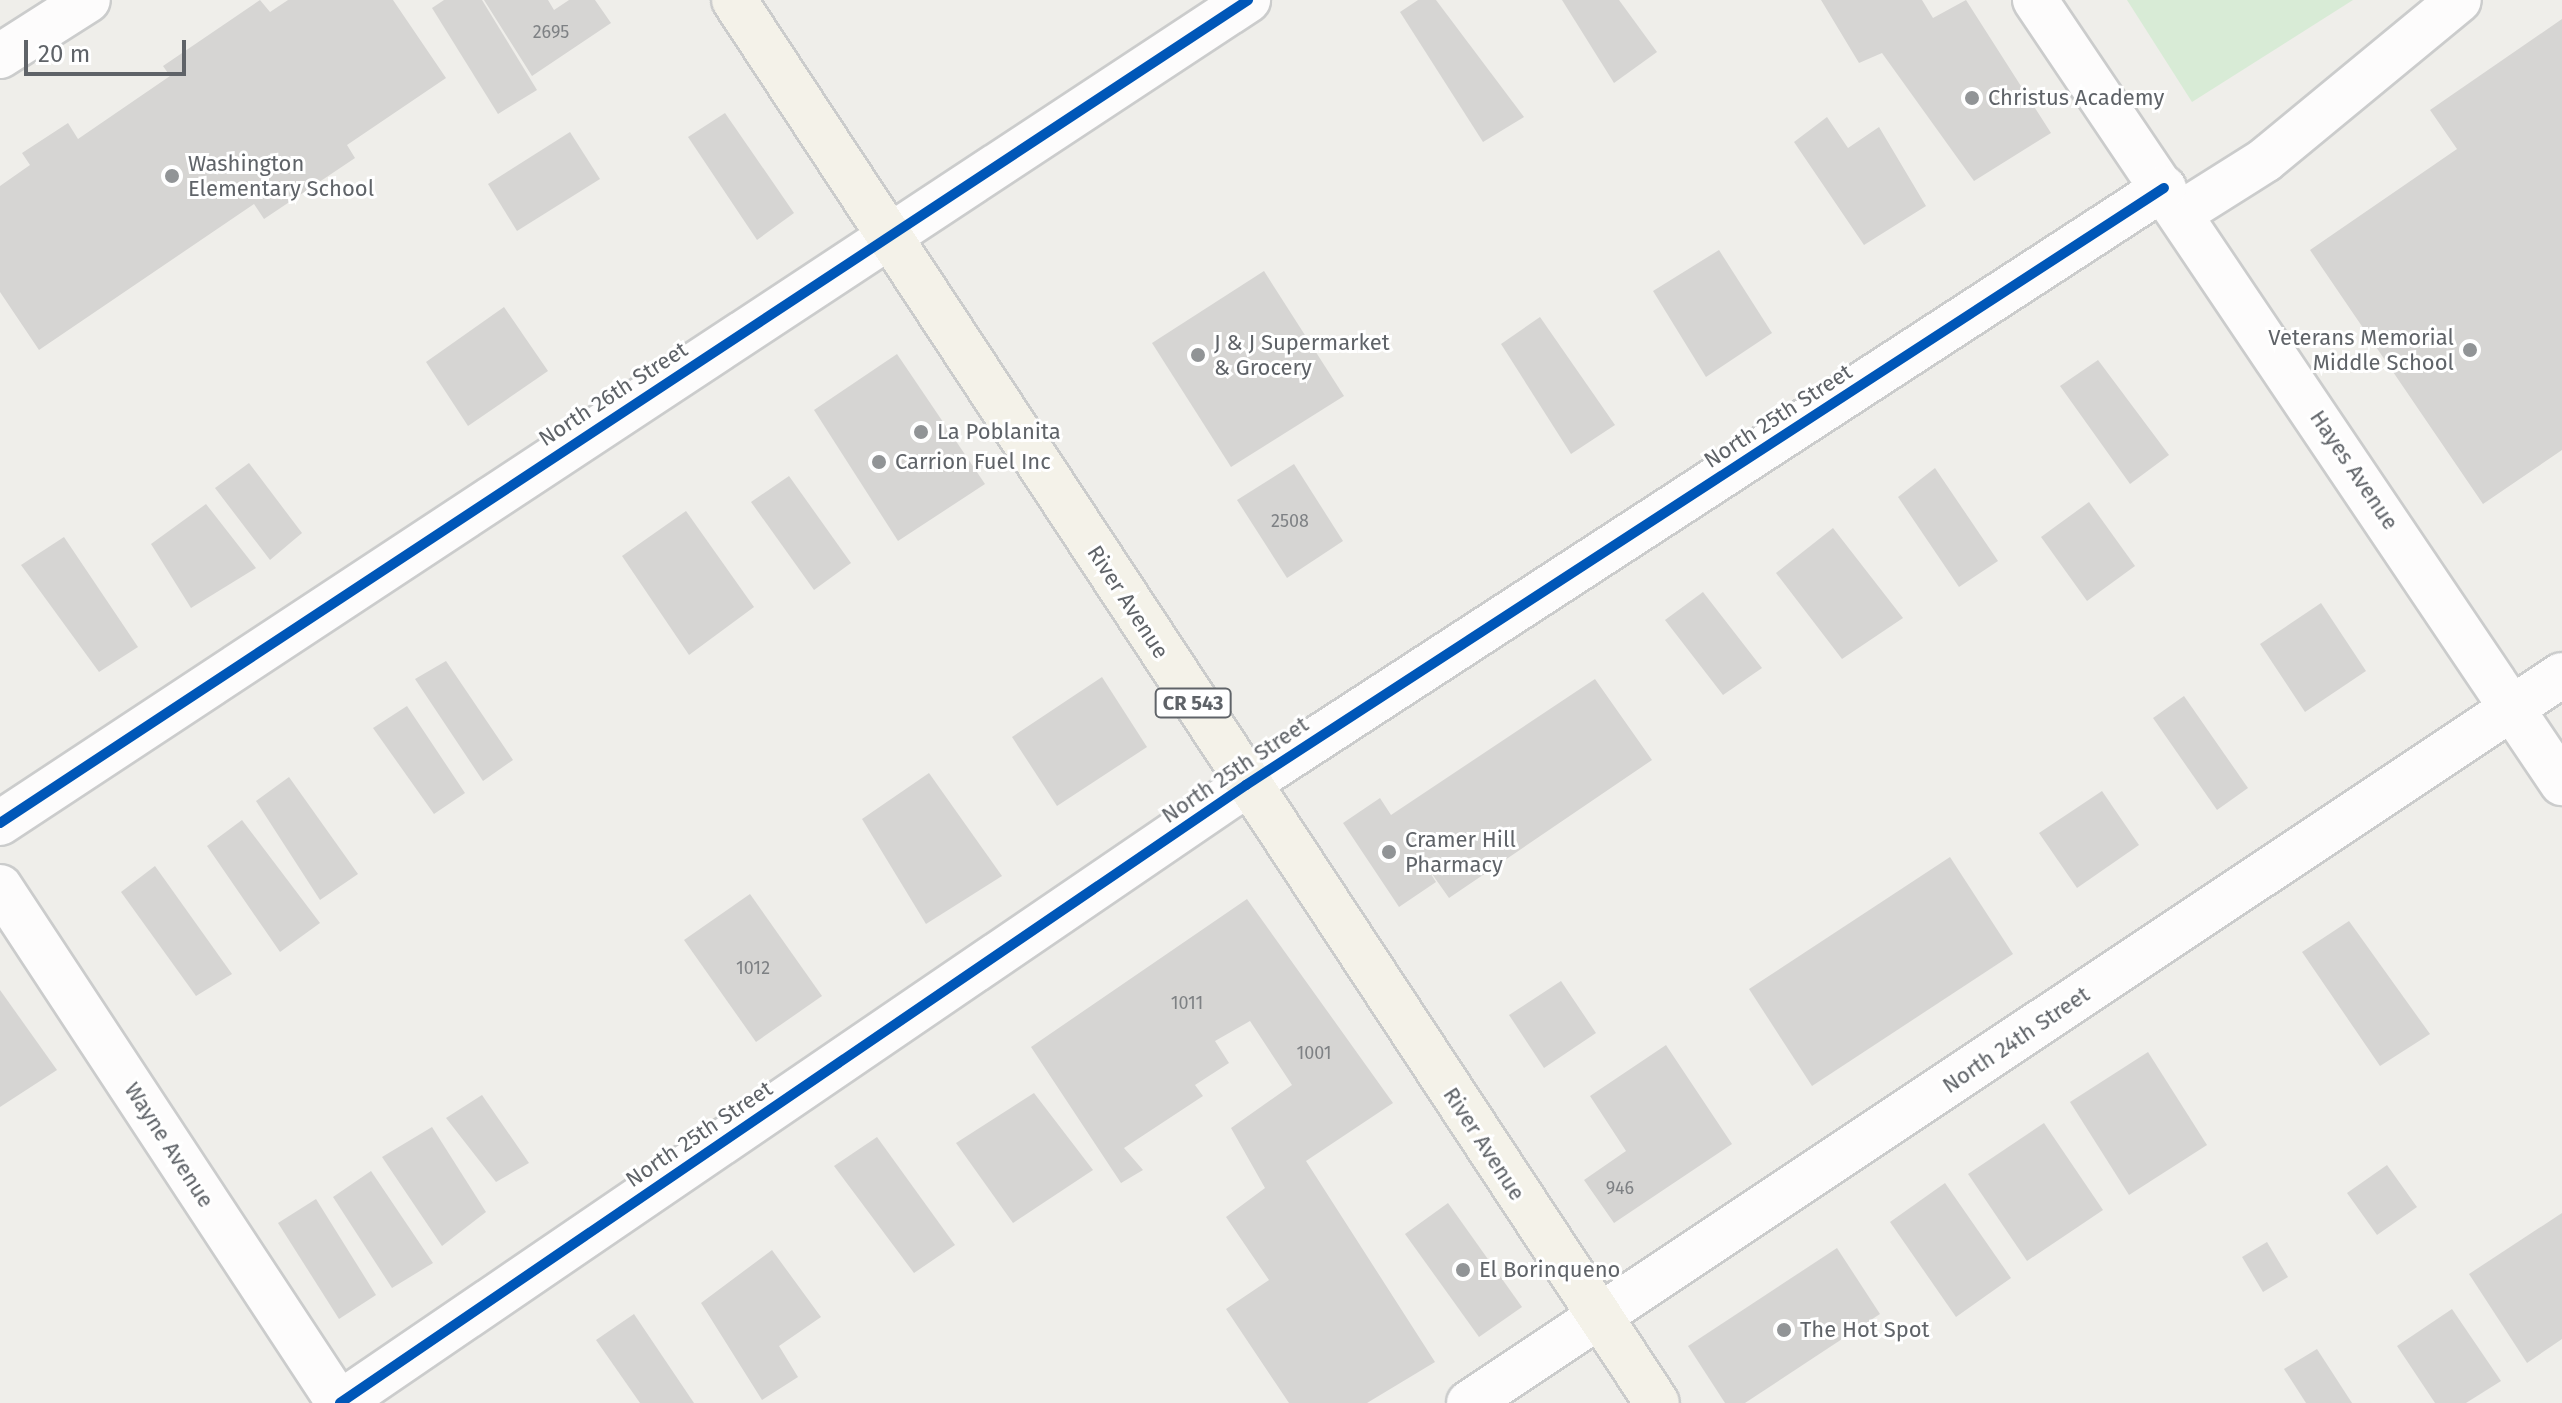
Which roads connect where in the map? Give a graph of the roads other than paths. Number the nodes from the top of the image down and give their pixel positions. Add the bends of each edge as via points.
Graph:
1 (88, 0) edge
2 (734, 0) edge
3 (1248, 0) edge
4 (2035, 0) edge
5 (2459, 0) edge
6 (0, 56) edge
7 (2172, 201) junction
8 (892, 234) junction
9 (2562, 675) edge
10 (2514, 708) junction
11 (2562, 783) edge
12 (1246, 785) junction
13 (0, 823) edge
14 (0, 887) edge
15 (1598, 1318) junction
16 (339, 1403) edge
17 (1469, 1403) edge
18 (1657, 1403) edge

1 - 6 street
2 - 8 main road, River Avenue / CR 543
3 - 8 street, North 26th Street
4 - 7 street, Hayes Avenue
5 - 7 street, North 25th Street via 2265,160
7 - 10 street, Hayes Avenue
7 - 12 street, North 25th Street
8 - 12 main road, River Avenue / CR 543
8 - 13 street, North 26th Street
9 - 10 street, North 24th Street
10 - 11 street, Hayes Avenue
10 - 15 street, North 24th Street
12 - 15 main road, River Avenue / CR 543
12 - 16 street, North 25th Street
14 - 16 street, Wayne Avenue
15 - 17 street, North 24th Street
15 - 18 main road, River Avenue / CR 543

